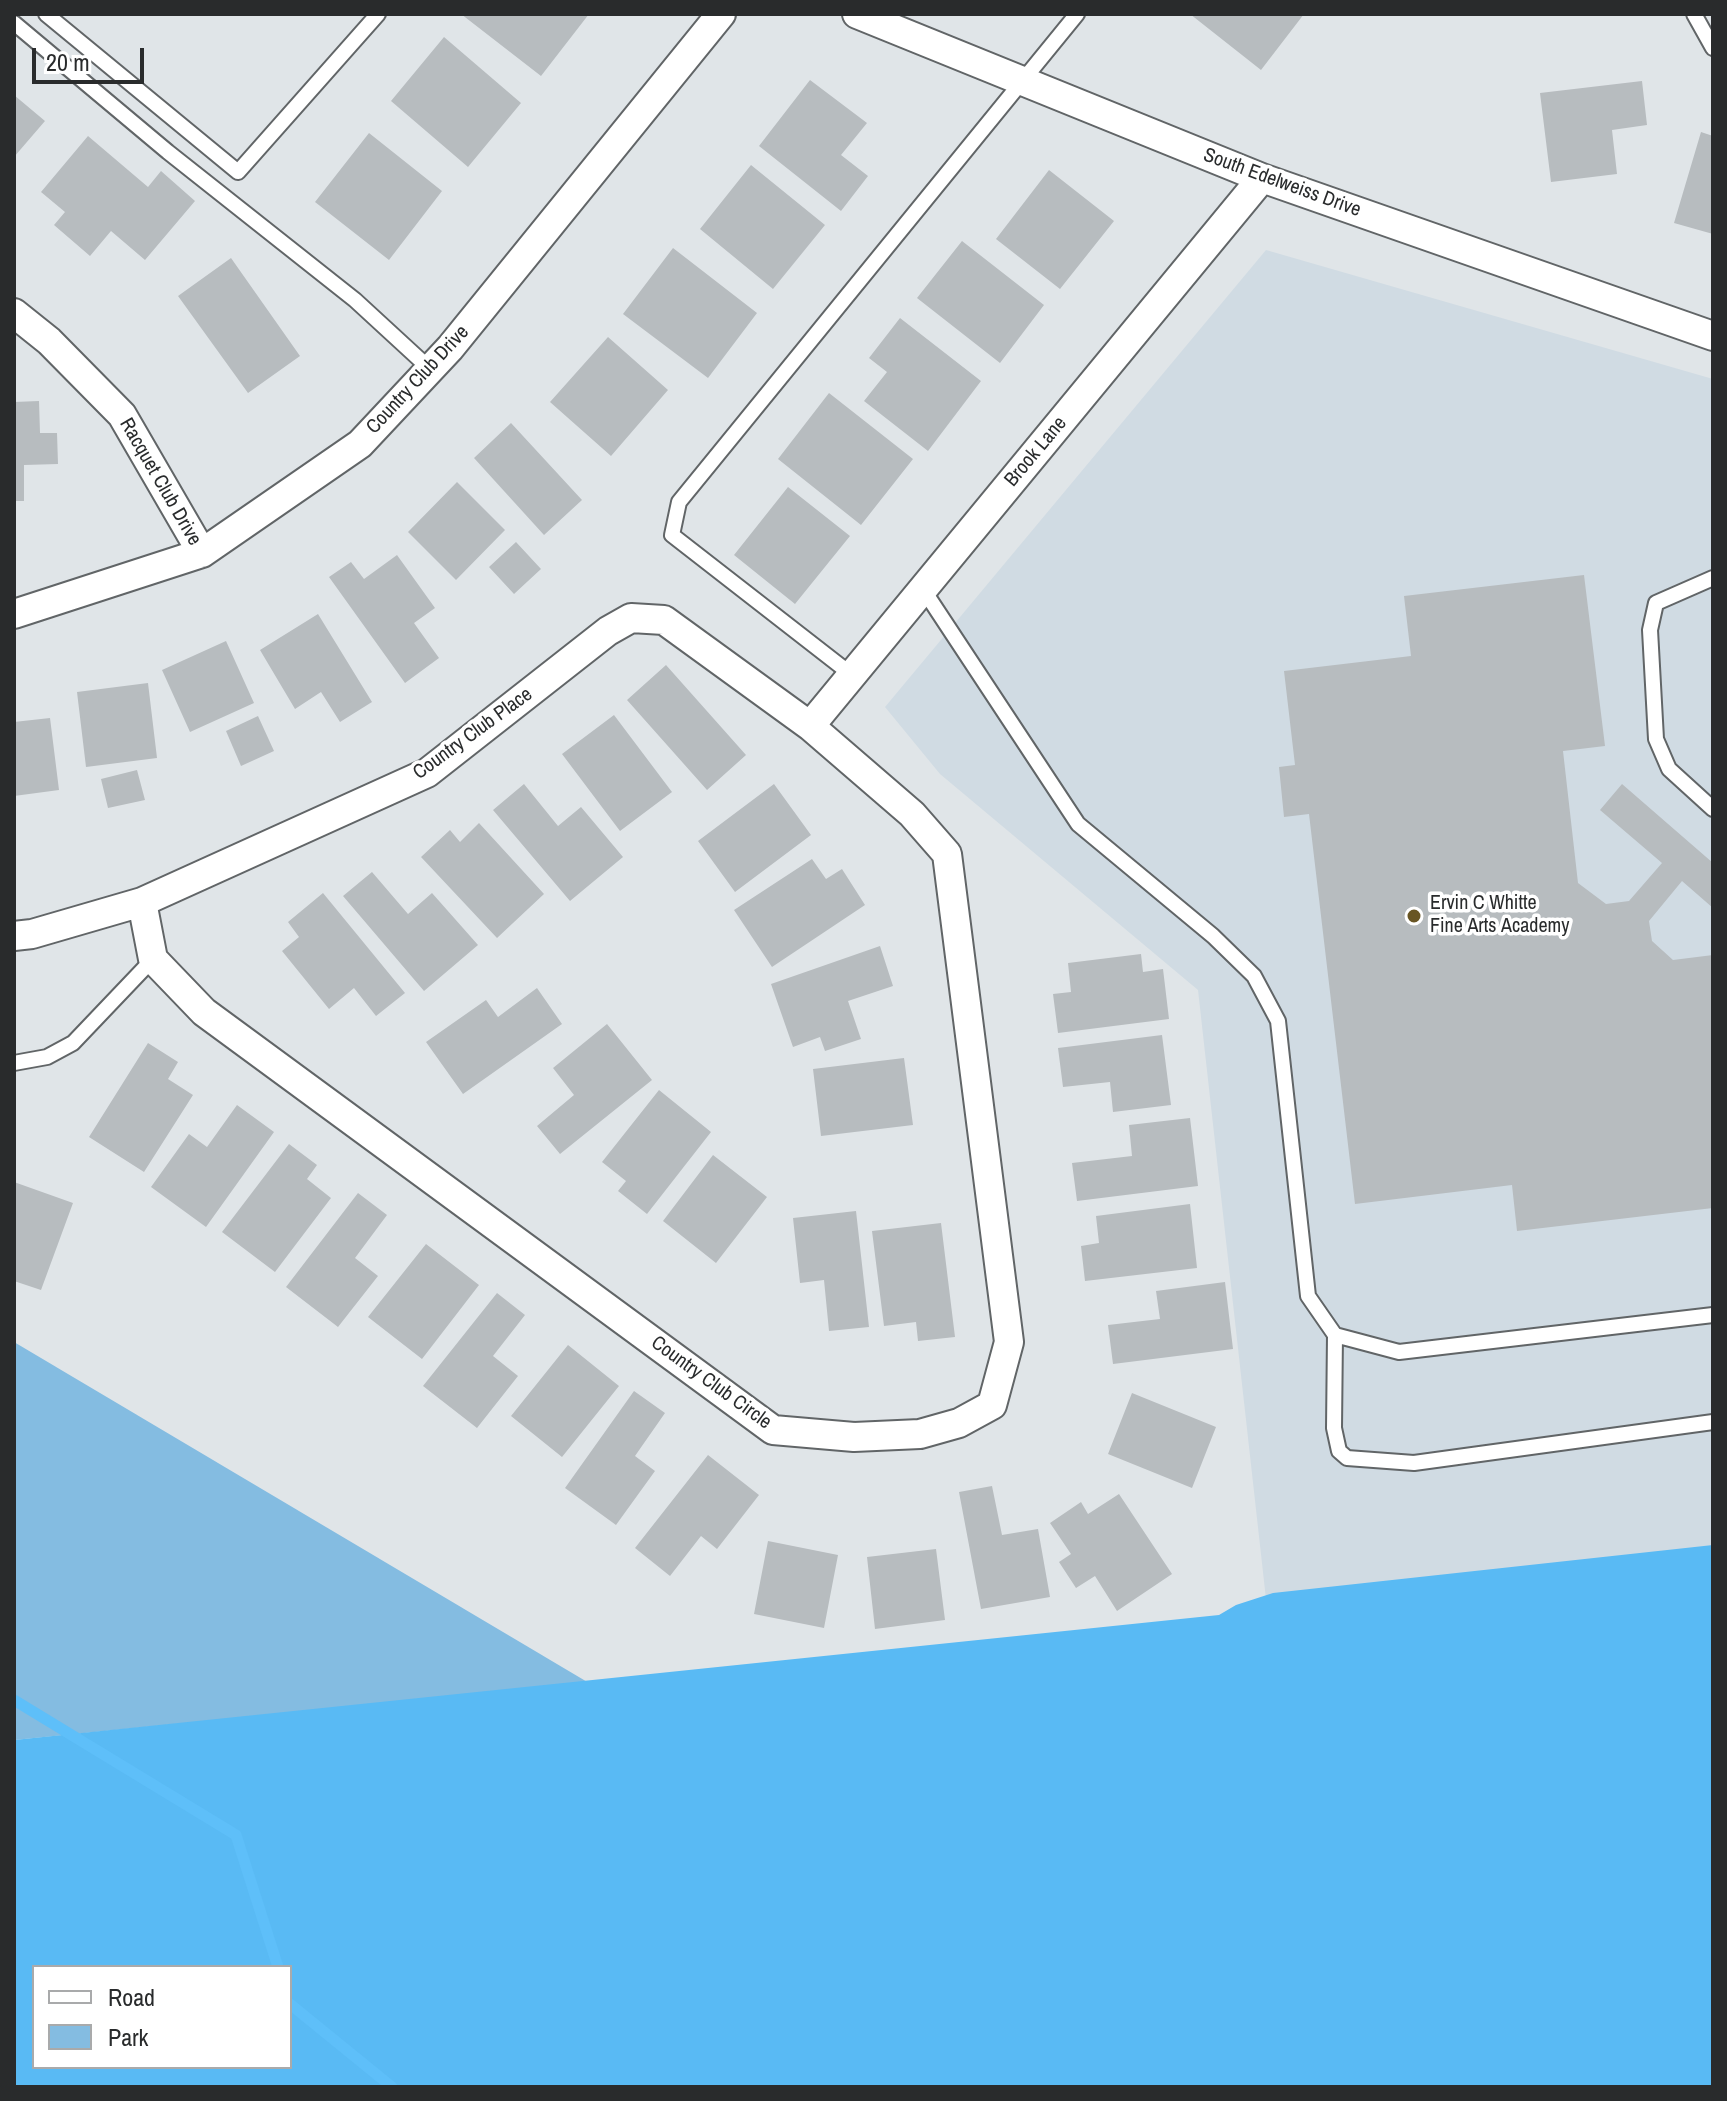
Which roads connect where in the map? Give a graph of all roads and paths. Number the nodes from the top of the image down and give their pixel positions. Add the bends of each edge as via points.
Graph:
1 (46, 14) edge
2 (378, 14) edge
3 (721, 14) edge
4 (857, 14) edge
5 (1077, 14) edge
6 (1694, 14) edge
7 (14, 23) edge
8 (1713, 48) edge
9 (1021, 80) junction
10 (1262, 178) junction
11 (14, 313) edge
12 (1713, 336) edge
13 (430, 369) junction
14 (202, 553) junction
15 (1713, 578) edge
16 (923, 589) junction
17 (14, 614) edge
18 (852, 675) junction
19 (810, 726) junction
20 (1713, 809) edge
21 (142, 902) junction
22 (14, 936) edge
23 (153, 959) junction
24 (14, 1063) edge
25 (1713, 1315) edge
26 (1335, 1335) junction
27 (1713, 1422) edge

1 - 2 lane via 238,172
3 - 13 street, Country Club Drive
4 - 9 street, South Edelweiss Drive
5 - 9 lane
6 - 8 lane
7 - 13 lane via 355,300
9 - 10 street, South Edelweiss Drive
9 - 18 lane via 679,502 672,535
10 - 12 street, South Edelweiss Drive
10 - 16 street, Brook Lane
11 - 14 street, Racquet Club Drive via 122,415
13 - 14 street, Country Club Drive via 360,444
14 - 17 street, Country Club Drive
15 - 20 lane via 1656,603 1650,630 1656,739 1669,769
16 - 18 street, Brook Lane
16 - 26 lane via 1078,824 1254,976 1278,1021 1308,1296
18 - 19 street, Brook Lane
19 - 21 street, Country Club Place via 664,620 631,618 427,773
19 - 23 street, Country Club Circle via 912,814 947,854 1009,1342 992,1405 959,1423 920,1434 854,1437 773,1430 204,1012
21 - 22 street, Country Club Place
21 - 23 street
23 - 24 lane via 73,1043 47,1057
25 - 26 lane via 1399,1352
26 - 27 lane via 1334,1428 1339,1451 1347,1458 1414,1463

